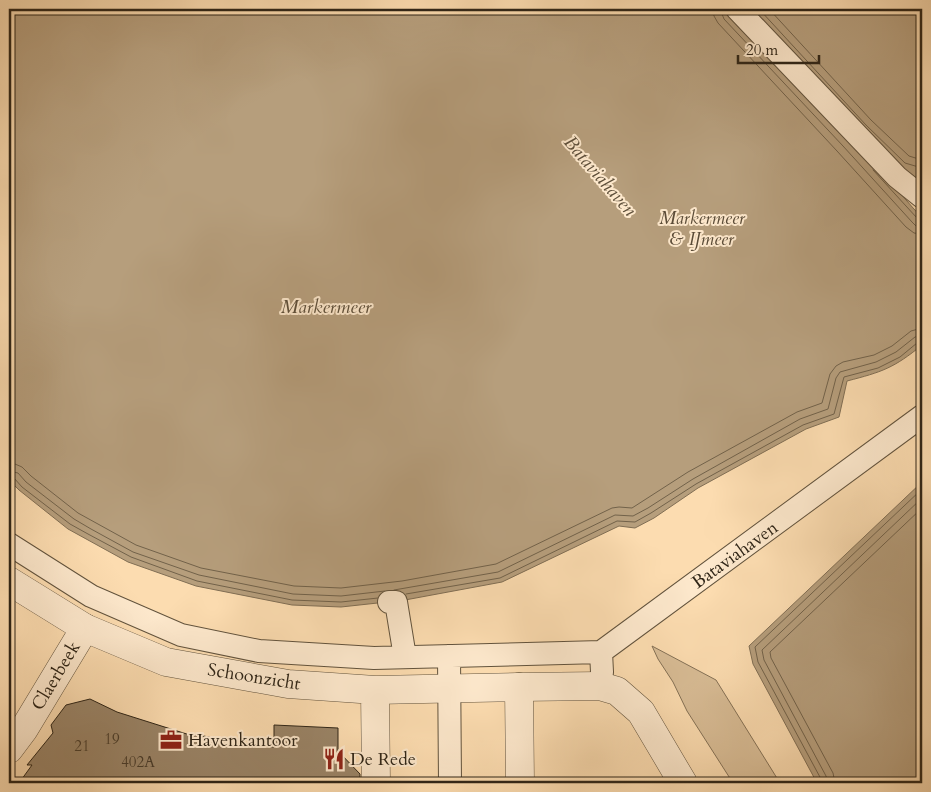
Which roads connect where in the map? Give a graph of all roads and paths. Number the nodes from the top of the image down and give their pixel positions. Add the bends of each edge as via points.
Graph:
1 (738, 9) edge
2 (922, 197) edge
3 (921, 419) edge
4 (9, 544) edge
5 (9, 581) edge
6 (397, 601) dead end
7 (85, 628) junction
8 (601, 652) junction
9 (449, 656) junction
10 (405, 657) junction
11 (600, 686) junction
12 (519, 687) junction
13 (450, 688) junction
14 (375, 690) junction
15 (9, 748) edge
16 (376, 783) edge
17 (450, 783) edge
18 (520, 783) edge
19 (682, 783) edge

1 - 2 street via 896,177
3 - 8 street, Bataviahaven
4 - 10 street via 91,596 181,635 258,651
5 - 7 street, Schoonzicht
6 - 10 street
7 - 14 street, Schoonzicht via 166,662 288,684
7 - 15 street, Claerbeek via 24,729
8 - 9 street
8 - 11 street
9 - 10 street
9 - 13 street
11 - 12 street, Schoonzicht
11 - 19 street via 616,691 641,712
12 - 13 street, Schoonzicht
12 - 18 street
13 - 14 street, Schoonzicht
13 - 17 street
14 - 16 street

